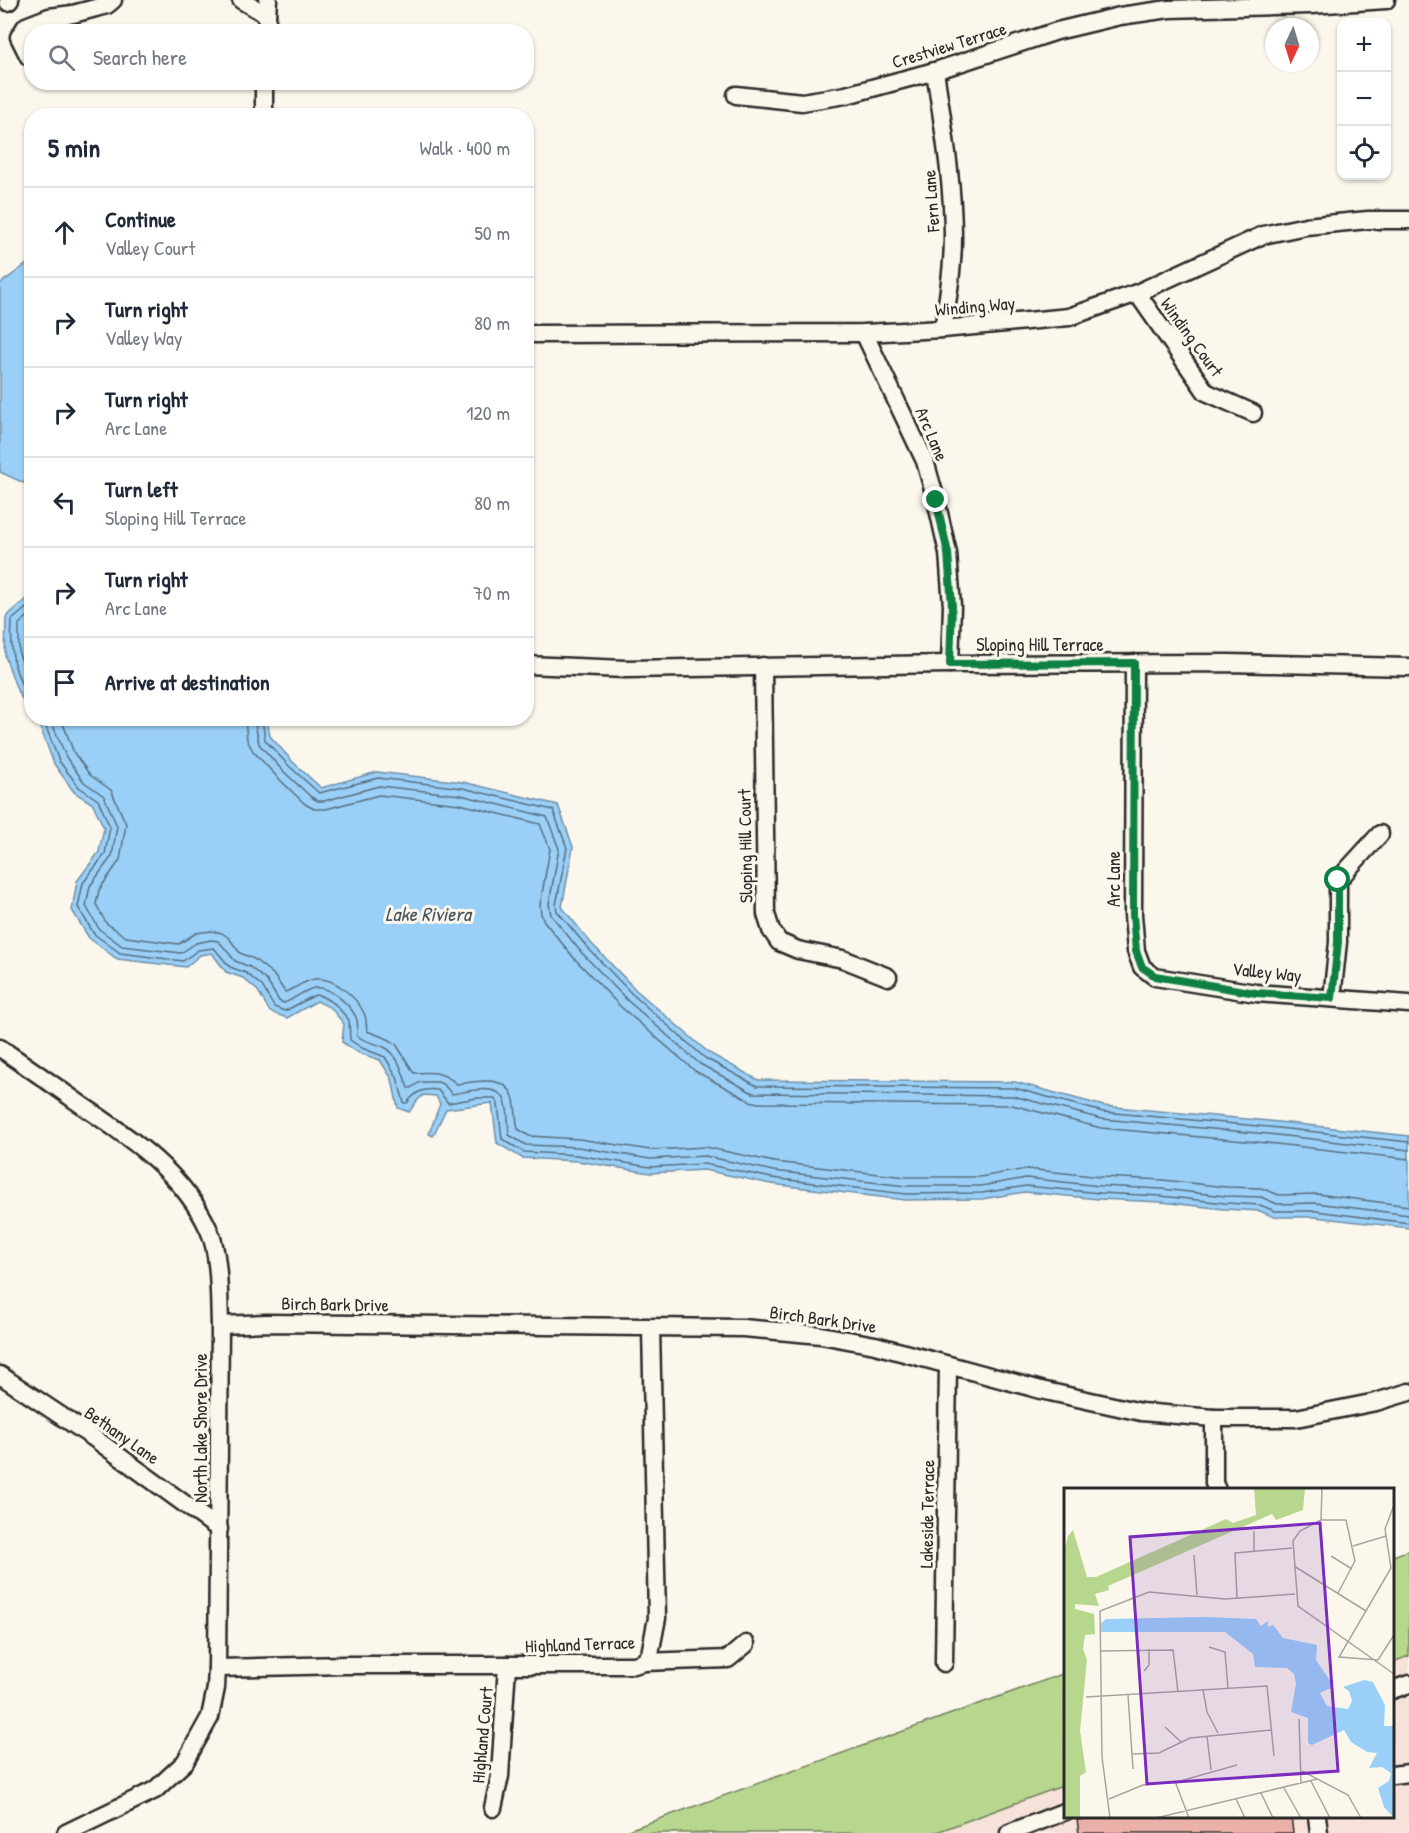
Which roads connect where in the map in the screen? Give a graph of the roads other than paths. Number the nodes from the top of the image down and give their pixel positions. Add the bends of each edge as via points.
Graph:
1 (113, 0) edge
2 (241, 0) edge
3 (1386, 0) edge
4 (1201, 4) edge
5 (267, 15) edge
6 (31, 24) edge
7 (24, 29) edge
8 (24, 47) edge
9 (935, 71) junction
10 (264, 90) edge
11 (736, 95) dead end
12 (264, 108) edge
13 (1409, 220) edge
14 (1137, 293) junction
15 (943, 329) junction
16 (864, 333) junction
17 (534, 334) edge
18 (1253, 413) dead end
19 (1134, 663) junction
20 (950, 664) junction
21 (534, 665) edge
22 (762, 666) junction
23 (1409, 667) edge
24 (1380, 834) dead end
25 (1136, 951) joint
26 (888, 977) dead end
27 (1332, 998) junction
28 (1409, 1004) edge
29 (0, 1048) edge
30 (220, 1325) junction
31 (651, 1328) junction
32 (948, 1365) junction
33 (0, 1375) edge
34 (1409, 1392) edge
35 (1214, 1418) junction
36 (1215, 1488) edge
37 (219, 1529) junction
38 (746, 1644) dead end
39 (644, 1662) junction
40 (944, 1663) dead end
41 (507, 1665) junction
42 (217, 1668) junction
43 (1409, 1684) edge
44 (1394, 1689) edge
45 (1409, 1773) edge
46 (1394, 1776) edge
47 (493, 1808) dead end
48 (1064, 1811) edge
49 (1317, 1818) edge
50 (66, 1833) edge
51 (1010, 1833) edge
52 (1319, 1833) edge

1 - 6 street
2 - 5 street
3 - 4 street, Crestview Terrace via 1311,5
4 - 9 street, Crestview Terrace via 1120,16
7 - 8 street via 19,37
9 - 11 street, Crestview Terrace via 846,95 802,102
9 - 15 street, Fern Lane via 950,174 953,237
10 - 12 street
13 - 14 street, Winding Way via 1306,226 1263,235
14 - 15 street, Winding Way via 1070,317
14 - 18 street, Winding Court via 1206,392
15 - 16 street, Winding Way
16 - 17 street, Winding Way
16 - 20 street, Arc Lane via 925,461 936,500 948,553 952,606
19 - 20 street, Sloping Hill Terrace
19 - 23 street, Sloping Hill Terrace
19 - 25 street, Arc Lane
20 - 22 street, Sloping Hill Terrace
21 - 22 street, Sloping Hill Terrace via 625,669
22 - 26 street, Sloping Hill Court via 766,914 771,930 779,942 798,950 843,959
24 - 27 street via 1338,880 1338,942
25 - 27 street, Valley Way via 1142,967 1155,976 1256,993
27 - 28 street, Valley Way
29 - 30 street, North Lake Shore Drive via 168,1170 210,1232 217,1269
30 - 31 street, Birch Bark Drive
30 - 37 street, North Lake Shore Drive
31 - 32 street, Birch Bark Drive via 742,1328 821,1335
31 - 39 street, Highland Terrace via 657,1618 652,1649
32 - 35 street, Birch Bark Drive via 1141,1412
32 - 40 street, Lakeside Terrace
33 - 37 street, Bethany Lane
34 - 35 street, Birch Bark Drive via 1296,1418
35 - 36 street
37 - 42 street, North Lake Shore Drive
38 - 39 street via 728,1659
39 - 41 street, Highland Terrace
41 - 42 street, Highland Terrace
41 - 47 street, Highland Court via 500,1776
42 - 50 street, North Lake Shore Drive via 210,1716 185,1762 155,1790
43 - 44 street
45 - 46 street
48 - 51 street
49 - 52 street

